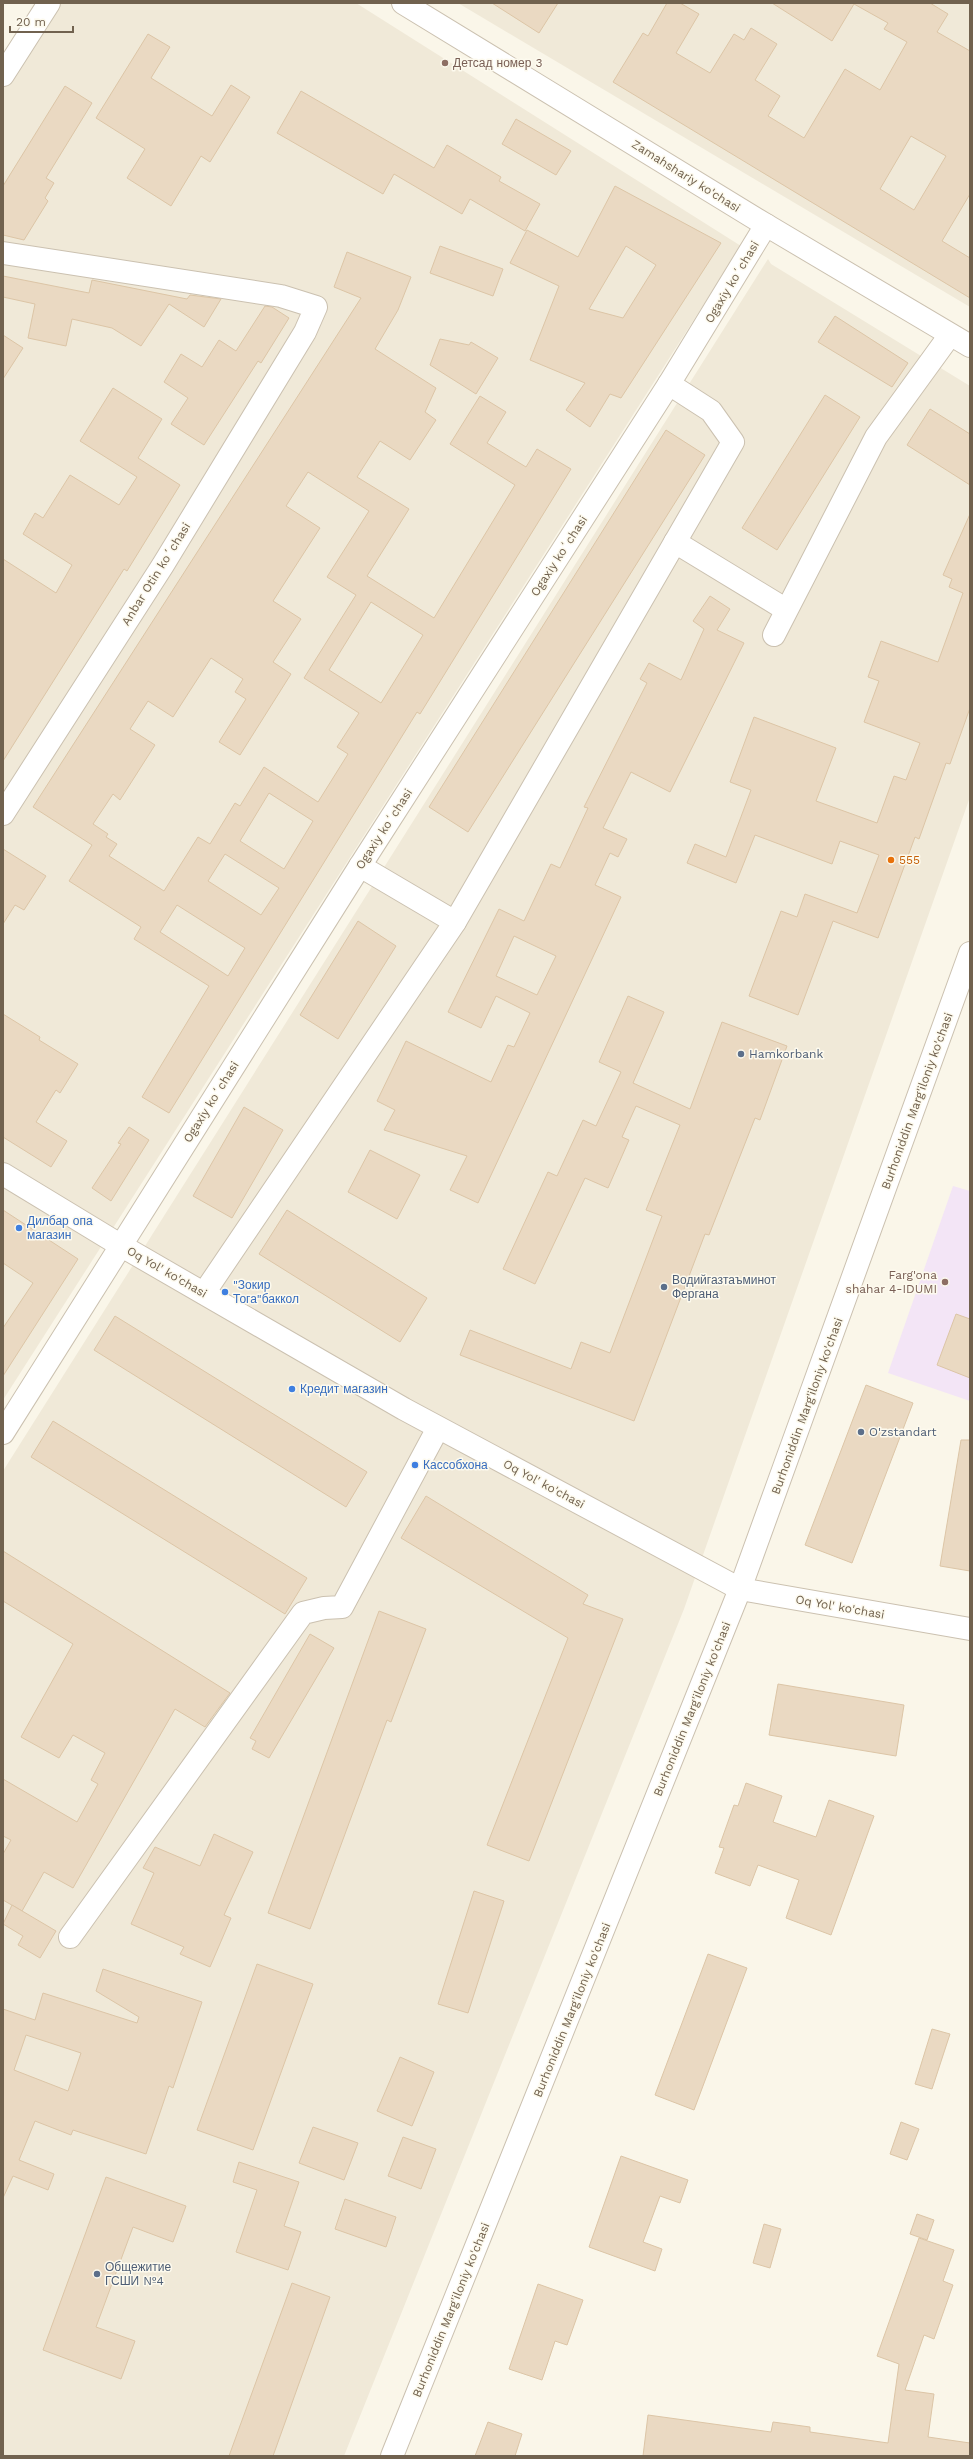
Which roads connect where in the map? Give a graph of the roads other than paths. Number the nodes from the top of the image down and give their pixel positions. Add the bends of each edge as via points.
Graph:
1 (49, 3) edge
2 (403, 3) edge
3 (3, 75) edge
4 (766, 225) junction
5 (3, 253) edge
6 (950, 334) junction
7 (970, 346) edge
8 (669, 384) junction
9 (675, 542) junction
10 (785, 609) junction
11 (774, 635) dead end
12 (3, 814) edge
13 (360, 866) junction
14 (455, 922) junction
15 (970, 953) edge
16 (3, 1174) edge
17 (120, 1245) junction
18 (204, 1293) junction
19 (438, 1428) junction
20 (3, 1433) edge
21 (740, 1589) junction
22 (970, 1629) edge
23 (70, 1937) dead end
24 (392, 2456) edge

1 - 3 street
2 - 4 street, Zamahshariy ko'chasi
4 - 6 street, Zamahshariy ko'chasi
4 - 8 street, Ogaxiy koʻchasi
5 - 12 street, Anbar Otin koʻchasi via 281,296 316,307 305,332 163,565
6 - 7 street, Zamahshariy ko'chasi
6 - 10 street via 876,437 814,560
8 - 9 street via 711,411 732,442
8 - 13 street, Ogaxiy koʻchasi
9 - 10 street
9 - 14 street
10 - 11 street
13 - 14 street
13 - 17 street, Ogaxiy koʻchasi
14 - 18 street
15 - 21 street, Burhoniddin Marg'iloniy ko'chasi
16 - 17 street, Oq Yol' ko'chasi
17 - 18 street, Oq Yol' ko'chasi
17 - 20 street, Ogaxiy koʻchasi
18 - 19 street, Oq Yol' ko'chasi
19 - 21 street, Oq Yol' ko'chasi
19 - 23 street via 342,1607 303,1613
21 - 22 street, Oq Yol' ko'chasi
21 - 24 street, Burhoniddin Marg'iloniy ko'chasi

